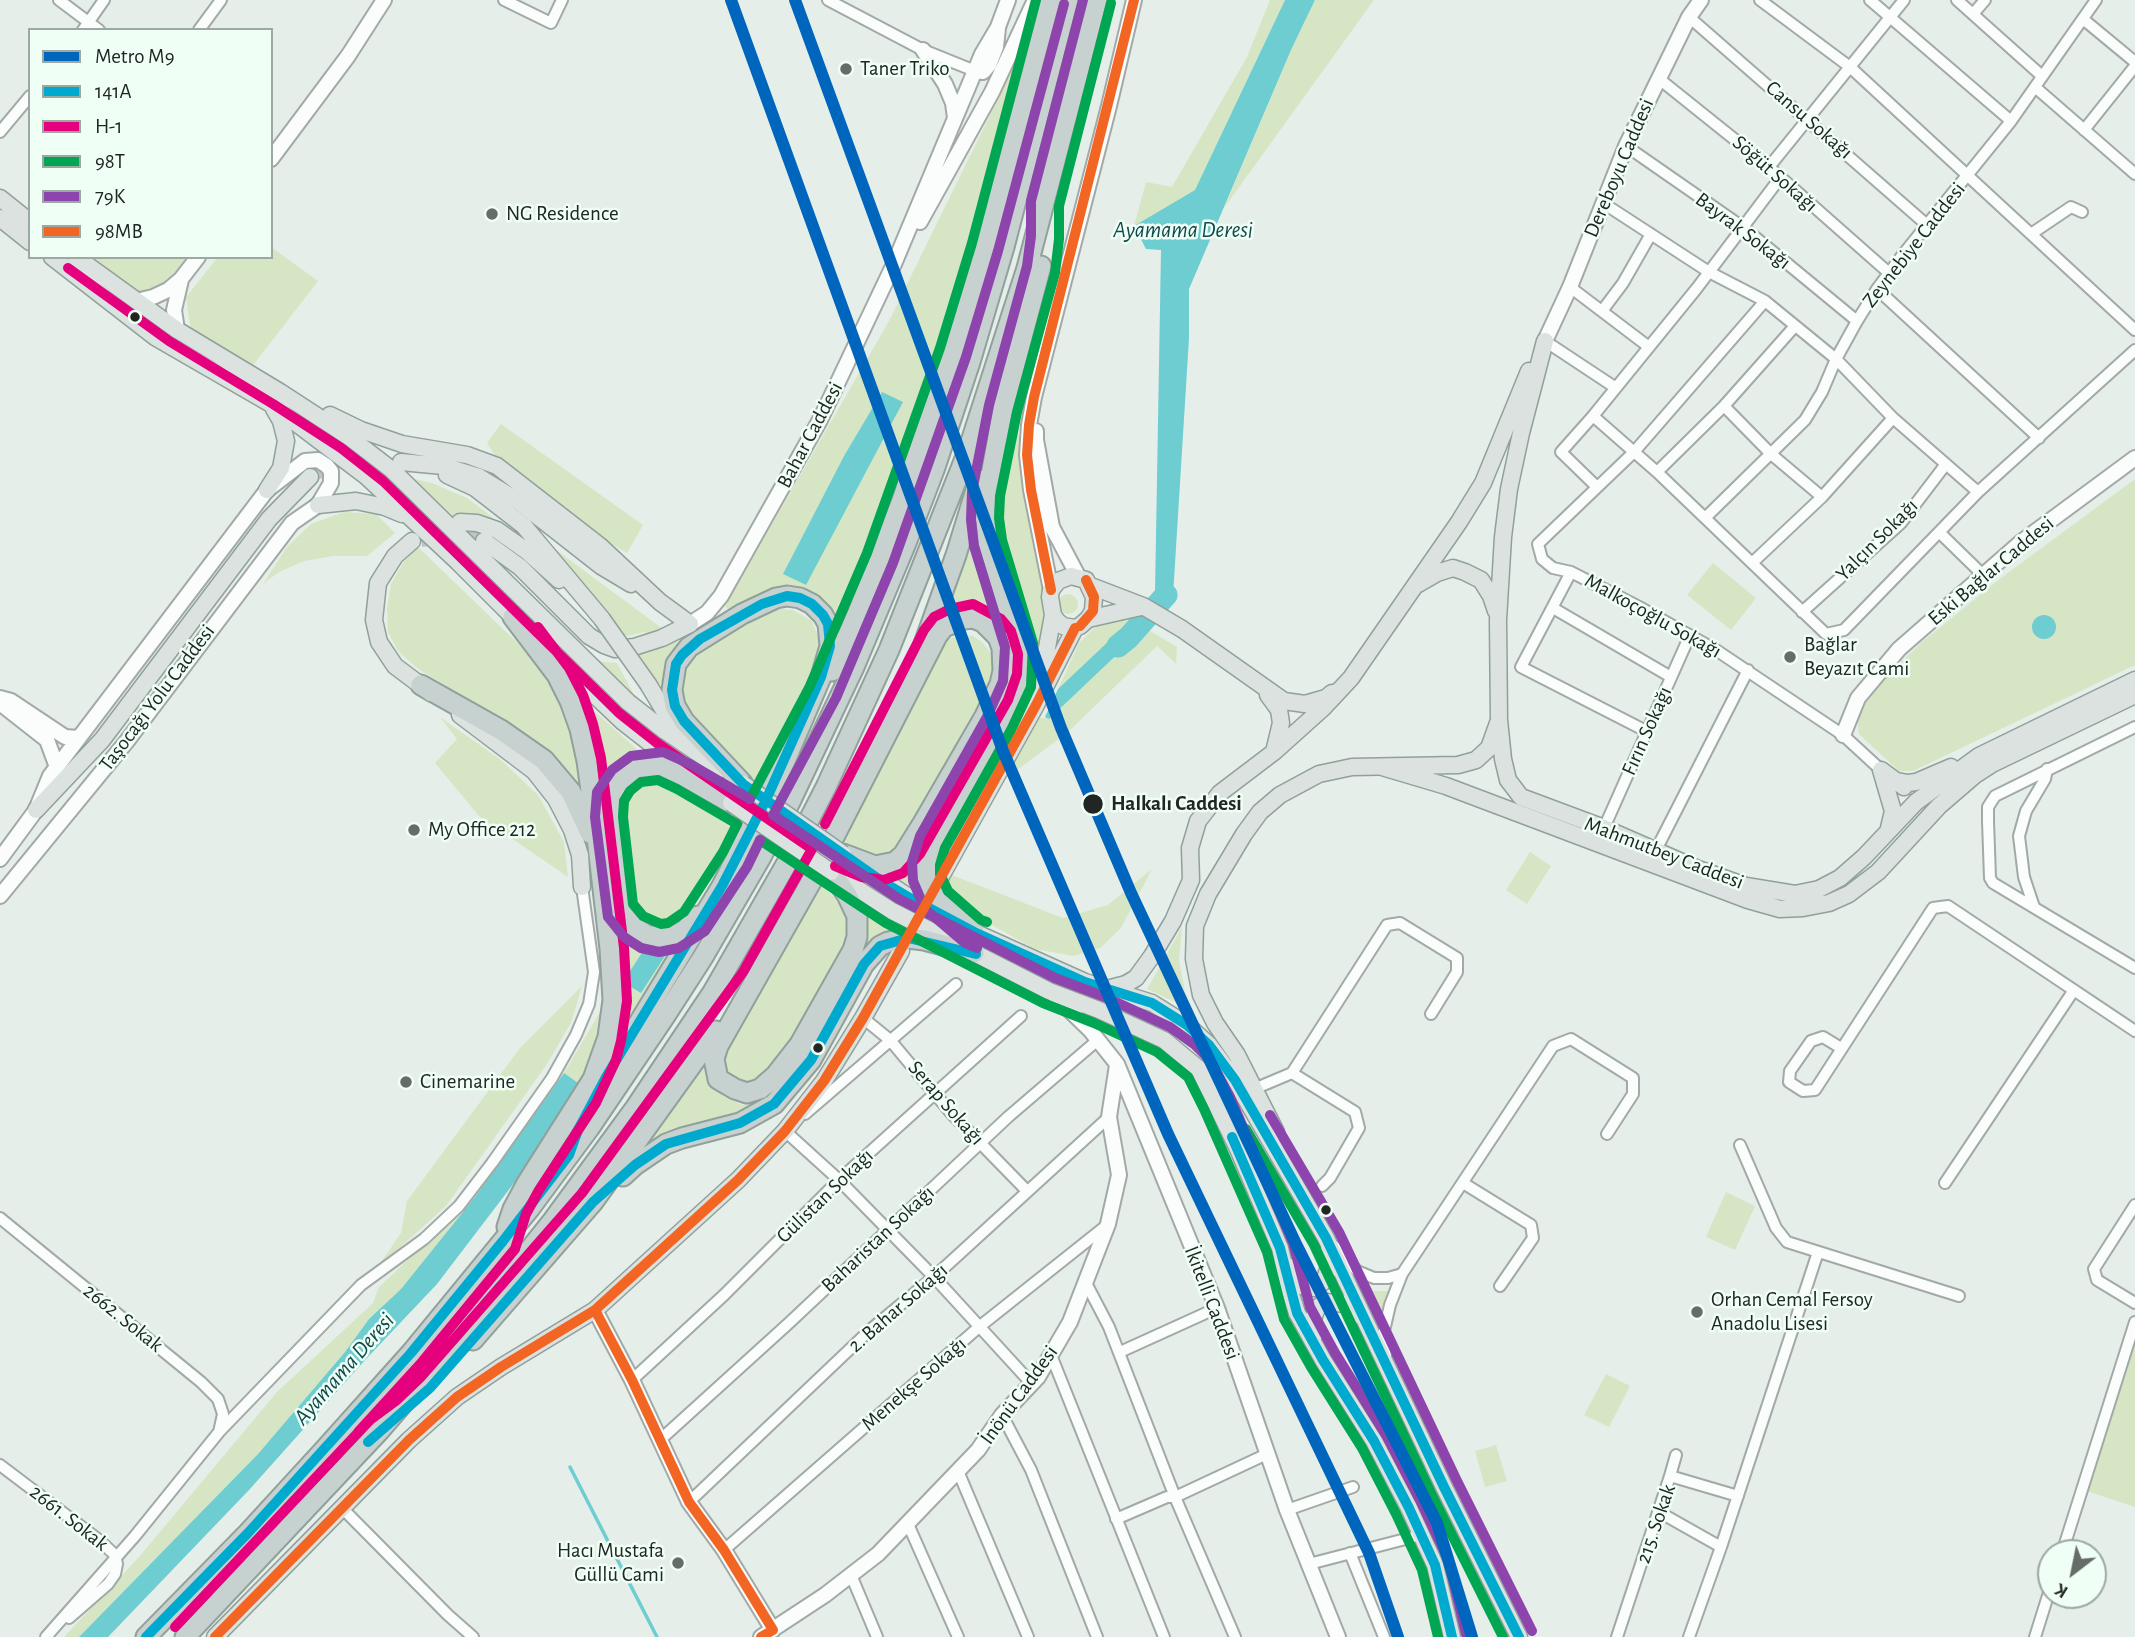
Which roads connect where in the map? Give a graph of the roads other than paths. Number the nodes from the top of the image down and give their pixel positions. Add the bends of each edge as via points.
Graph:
1 (59, 0) edge
2 (104, 0) edge
3 (221, 0) edge
4 (384, 0) edge
5 (504, 0) edge
6 (562, 0) edge
7 (828, 0) edge
8 (1008, 0) edge
9 (1035, 0) edge
10 (1050, 0) edge
11 (1068, 0) edge
12 (1097, 0) edge
13 (1134, 0) edge
14 (1701, 0) edge
15 (1760, 0) edge
16 (1870, 0) edge
17 (1904, 0) edge
18 (1957, 0) edge
19 (1985, 0) edge
20 (2096, 0) edge
21 (1973, 14) junction
22 (1689, 17) junction
23 (1891, 18) junction
24 (2083, 19) junction
25 (86, 26) edge
26 (200, 28) edge
27 (923, 50) junction
28 (2135, 64) edge
29 (1850, 67) junction
30 (975, 71) junction
31 (2042, 76) junction
32 (1658, 78) junction
33 (2035, 87) junction
34 (28, 98) edge
35 (1808, 119) junction
36 (955, 120) junction
37 (2011, 121) junction
38 (2084, 130) junction
39 (0, 132) edge
40 (1626, 146) junction
41 (273, 156) edge
42 (1769, 167) junction
43 (2134, 171) edge
44 (1968, 176) junction
45 (1780, 178) junction
46 (0, 198) edge
47 (1603, 203) junction
48 (1045, 204) junction
49 (2082, 212) dead end
50 (0, 218) edge
51 (28, 220) edge
52 (1927, 225) junction
53 (1744, 228) junction
54 (1651, 234) junction
55 (2031, 234) junction
56 (28, 240) edge
57 (55, 259) edge
58 (79, 259) edge
59 (196, 259) edge
60 (1709, 272) junction
61 (1889, 273) junction
62 (181, 279) junction
63 (1570, 287) junction
64 (882, 288) junction
65 (1877, 289) junction
66 (136, 301) junction
67 (1765, 301) junction
68 (1602, 311) junction
69 (1857, 321) junction
70 (1795, 326) junction
71 (177, 330) junction
72 (2135, 330) edge
73 (1545, 341) junction
74 (1649, 347) junction
75 (2135, 350) edge
76 (1836, 359) junction
77 (1042, 371) junction
78 (1616, 388) junction
79 (276, 398) junction
80 (1724, 406) junction
81 (1003, 409) junction
82 (1593, 416) junction
83 (1893, 418) junction
84 (2039, 438) junction
85 (1634, 452) junction
86 (1771, 454) junction
87 (2135, 457) edge
88 (1946, 464) junction
89 (1657, 472) junction
90 (310, 477) tunnel mouth
91 (1597, 487) junction
92 (267, 489) junction
93 (1978, 492) junction
94 (1822, 496) junction
95 (318, 505) junction
96 (1705, 518) junction
97 (413, 520) junction
98 (460, 522) dead end
99 (1940, 533) junction
100 (412, 541) tunnel mouth
101 (484, 541) tunnel mouth
102 (1752, 563) junction
103 (1571, 572) junction
104 (1983, 575) junction
105 (1084, 581) junction
106 (1412, 588) junction
107 (1051, 590) junction
108 (660, 602) junction
109 (1143, 606) junction
110 (1553, 608) junction
111 (1802, 612) junction
112 (1053, 615) junction
113 (513, 617) junction
114 (602, 619) junction
115 (1499, 620) junction
116 (1082, 623) junction
117 (690, 624) junction
118 (1690, 635) junction
119 (1748, 670) junction
120 (1671, 677) junction
121 (1351, 678) junction
122 (2135, 680) edge
123 (421, 685) junction
124 (1262, 688) junction
125 (2135, 695) edge
126 (0, 698) edge
127 (0, 703) edge
128 (1036, 705) junction
129 (894, 718) junction
130 (1499, 720) junction
131 (2135, 727) edge
132 (1646, 731) junction
133 (1843, 735) junction
134 (79, 738) junction
135 (1274, 752) junction
136 (702, 755) junction
137 (785, 761) junction
138 (1969, 762) junction
139 (57, 767) junction
140 (1382, 767) junction
141 (2047, 769) junction
142 (1881, 770) junction
143 (1897, 781) junction
144 (743, 784) junction
145 (731, 803) junction
146 (1912, 805) junction
147 (36, 810) junction
148 (1925, 822) junction
149 (1604, 828) junction
150 (1889, 829) junction
151 (1656, 850) junction
152 (843, 854) junction
153 (0, 859) edge
154 (735, 859) junction
155 (831, 872) junction
156 (601, 875) junction
157 (940, 878) dead end
158 (582, 887) joint
159 (0, 896) edge
160 (2034, 907) junction
161 (974, 932) junction
162 (901, 951) dead end
163 (974, 953) junction
164 (2135, 968) edge
165 (754, 980) junction
166 (956, 984) dead end
167 (1107, 989) junction
168 (2074, 990) junction
169 (1049, 991) junction
170 (1431, 1014) dead end
171 (1021, 1017) dead end
172 (863, 1018) junction
173 (2135, 1031) edge
174 (1099, 1039) junction
175 (890, 1040) junction
176 (1841, 1048) junction
177 (1117, 1064) junction
178 (1292, 1073) junction
179 (1254, 1089) junction
180 (934, 1093) junction
181 (1109, 1116) junction
182 (785, 1131) junction
183 (1607, 1134) dead end
184 (980, 1143) junction
185 (1740, 1145) dead end
186 (569, 1155) junction
187 (1286, 1172) junction
188 (839, 1180) junction
189 (1463, 1183) junction
190 (1945, 1183) dead end
191 (1322, 1186) dead end
192 (1027, 1191) junction
193 (593, 1202) junction
194 (2135, 1205) edge
195 (0, 1217) edge
196 (1108, 1224) junction
197 (887, 1230) junction
198 (1326, 1238) junction
199 (503, 1241) junction
200 (1280, 1248) junction
201 (1818, 1252) junction
202 (1402, 1274) junction
203 (934, 1277) junction
204 (1086, 1283) junction
205 (1500, 1286) dead end
206 (1959, 1296) dead end
207 (2135, 1303) edge
208 (1217, 1308) junction
209 (595, 1310) junction
210 (1368, 1323) junction
211 (2135, 1323) edge
212 (979, 1327) junction
213 (1313, 1343) junction
214 (1120, 1352) junction
215 (1051, 1355) junction
216 (1386, 1361) junction
217 (632, 1380) junction
218 (1032, 1384) junction
219 (1002, 1415) junction
220 (380, 1430) junction
221 (219, 1432) junction
222 (660, 1440) junction
223 (1267, 1454) junction
224 (1676, 1455) dead end
225 (0, 1465) edge
226 (958, 1471) junction
227 (1670, 1476) junction
228 (1353, 1488) dead end
229 (1738, 1496) junction
230 (1175, 1497) junction
231 (689, 1502) junction
232 (342, 1508) junction
233 (1287, 1510) junction
234 (1659, 1512) junction
235 (1116, 1519) junction
236 (908, 1524) junction
237 (1421, 1535) junction
238 (2066, 1539) edge
239 (1721, 1547) junction
240 (724, 1550) junction
241 (1350, 1553) junction
242 (116, 1558) junction
243 (1308, 1564) junction
244 (851, 1575) junction
245 (2044, 1609) edge
246 (771, 1634) edge
247 (47, 1636) edge
248 (146, 1637) edge
249 (185, 1637) edge
250 (215, 1637) edge
251 (473, 1637) edge
252 (877, 1637) edge
253 (958, 1637) edge
254 (1028, 1637) edge
255 (1097, 1637) edge
256 (1164, 1637) edge
257 (1235, 1637) edge
258 (1338, 1637) edge
259 (1384, 1637) edge
260 (1452, 1637) edge
261 (1519, 1637) edge
262 (1617, 1637) edge
263 (1689, 1637) edge
264 (2035, 1637) edge

1 - 25 street
2 - 25 street
3 - 26 street
4 - 41 main road
5 - 6 street via 551,23
7 - 27 street
8 - 30 main road, Bahar Caddesi
9 - 64 main road via 986,103
10 - 137 highway via 985,247 921,447 858,612
11 - 186 highway via 971,362 881,605 755,868 665,1016
12 - 48 highway
13 - 77 main road
14 - 22 main road, Dereboyu Caddesi
15 - 29 street
16 - 23 street
17 - 23 street
18 - 21 street
19 - 21 street
20 - 24 street, Zeynebiye Caddesi
21 - 31 street
22 - 32 main road, Dereboyu Caddesi
22 - 35 street, Cansu Sokağı
23 - 29 street
23 - 37 street
24 - 28 street
24 - 31 street, Zeynebiye Caddesi
27 - 30 street
27 - 36 main road via 945,84
28 - 38 street
29 - 35 street
29 - 44 street
30 - 36 main road, Bahar Caddesi
31 - 33 street, Zeynebiye Caddesi
32 - 40 main road, Dereboyu Caddesi
32 - 42 street, Söğüt Sokağı
33 - 37 street, Zeynebiye Caddesi
33 - 38 street
34 - 39 street
35 - 42 street
35 - 52 street, Cansu Sokağı
36 - 64 main road, Bahar Caddesi
37 - 44 street, Zeynebiye Caddesi
38 - 43 street
40 - 47 main road, Dereboyu Caddesi
40 - 53 street, Bayrak Sokağı
42 - 45 street, Söğüt Sokağı
44 - 52 street, Zeynebiye Caddesi
44 - 55 street
45 - 53 street
45 - 61 street, Söğüt Sokağı
46 - 51 main road
47 - 54 street
47 - 63 main road, Dereboyu Caddesi
48 - 81 highway via 1041,269
48 - 220 highway via 951,500 858,718 788,861 713,992 636,1107 528,1252
49 - 55 street via 2071,207
50 - 56 main road
52 - 61 street, Zeynebiye Caddesi
53 - 60 street
53 - 69 street, Bayrak Sokağı
54 - 60 street
54 - 68 street
55 - 72 street
57 - 79 main road via 155,337
58 - 66 main road
59 - 62 main road
60 - 67 street
60 - 74 street
61 - 65 street, Zeynebiye Caddesi
62 - 66 main road via 168,290
62 - 71 main road via 174,310
63 - 68 street
63 - 73 main road, Dereboyu Caddesi
64 - 117 main road, Bahar Caddesi via 820,420 742,561 707,613
65 - 69 street, Zeynebiye Caddesi
65 - 84 street
66 - 71 main road
67 - 70 street
67 - 85 street, Malkoçoğlu Sokağı
68 - 74 street
69 - 76 street, Zeynebiye Caddesi
70 - 76 street
70 - 80 street
71 - 79 main road
73 - 78 street
73 - 106 main road via 1483,483
73 - 115 main road, Mahmutbey Caddesi via 1509,489
74 - 78 street
75 - 84 street
76 - 83 street
76 - 86 street, Zeynebiye Caddesi via 1805,420
77 - 105 main road via 1036,440 1052,527
77 - 107 main road via 1027,455
78 - 82 street
79 - 92 main road via 286,441 281,468
79 - 97 main road
79 - 108 main road via 402,444 467,455 497,466 600,545
79 - 136 main road via 349,438 391,470 628,702
80 - 86 street
80 - 89 street
81 - 129 highway via 956,555
81 - 161 highway via 985,519 1019,645 1019,672 1013,696 932,843 926,863 926,877 936,900
82 - 85 street
82 - 91 street via 1561,452
83 - 88 street
83 - 94 street
84 - 93 street
85 - 89 street
85 - 91 street, Malkoçoğlu Sokağı
86 - 94 street
86 - 96 street, Zeynebiye Caddesi
87 - 104 main road, Eski Bağlar Caddesi
88 - 93 street
88 - 111 street, Yalçın Sokağı via 1901,523
89 - 96 street
90 - 147 main road via 269,519 102,740
91 - 103 street, Malkoçoğlu Sokağı via 1538,544 1542,559 1553,568
92 - 95 main road, Taşocağı Yolu Caddesi via 305,461 318,460 327,466 331,477
92 - 134 main road, Taşocağı Yolu Caddesi
93 - 99 street
94 - 102 street
95 - 97 main road via 356,501
95 - 159 main road, Taşocağı Yolu Caddesi via 292,523 127,741
96 - 102 street
97 - 113 main road
98 - 114 main road via 497,530
99 - 104 street
99 - 111 street via 1844,630 1826,634
100 - 123 main road via 395,556 378,583 374,620 379,642 395,666
101 - 117 main road via 520,567 589,636 604,645 634,647
102 - 111 street
103 - 110 street
103 - 118 street, Malkoçoğlu Sokağı
104 - 133 main road, Eski Bağlar Caddesi via 1899,649 1858,698
105 - 107 main road via 1064,577
105 - 109 main road
105 - 116 main road via 1094,597 1093,611
106 - 115 main road via 1453,568 1465,572 1481,580
106 - 121 main road
107 - 112 main road
108 - 114 main road via 601,566 480,477 443,466 401,462 450,476 504,509 524,526
108 - 117 main road
109 - 116 main road
109 - 124 main road
110 - 120 street
110 - 132 street via 1521,667
112 - 116 main road via 1063,626
112 - 128 main road
113 - 145 main road via 622,722
113 - 156 highway via 557,675 580,729
114 - 136 main road, bridge via 674,727
115 - 130 main road, Mahmutbey Caddesi
116 - 128 main road
118 - 119 street, Malkoçoğlu Sokağı
118 - 120 street, Fırın Sokağı
119 - 133 street, Malkoçoğlu Sokağı
119 - 151 street
120 - 132 street, Fırın Sokağı
121 - 124 main road via 1326,698 1305,704 1283,701
121 - 135 main road
122 - 138 main road, Mahmutbey Caddesi
123 - 156 highway via 501,730 552,769 583,815
123 - 158 main road via 534,771 572,830 580,855
124 - 135 main road via 1279,710 1281,723
125 - 148 main road, Mahmutbey Caddesi via 1992,764 1955,791
126 - 134 main road via 65,737
127 - 139 main road via 47,740
128 - 157 main road
129 - 152 highway via 944,627 973,618 991,628 1004,656 999,684 909,846 895,862 883,866
129 - 165 highway
130 - 140 main road via 1489,748 1476,760 1458,765
130 - 149 main road, Mahmutbey Caddesi via 1508,780 1521,797
131 - 141 street
132 - 149 street, Fırın Sokağı
133 - 142 street, Malkoçoğlu Sokağı
134 - 139 main road, Taşocağı Yolu Caddesi
135 - 167 main road via 1220,793 1198,821 1190,848 1191,880 1173,921 1136,978
136 - 144 main road
137 - 144 highway via 830,646 823,615 812,604 787,596 715,629 689,647 676,664 675,706
137 - 154 highway
138 - 143 main road via 1916,782
138 - 146 main road, Mahmutbey Caddesi
139 - 147 main road, Taşocağı Yolu Caddesi
140 - 148 main road, Mahmutbey Caddesi via 1446,786 1780,909 1829,903 1849,894 1878,872
140 - 179 main road via 1319,774 1280,794 1244,834 1208,894 1195,926 1194,959 1201,995
141 - 160 street via 2019,836 2024,877
141 - 160 street via 1995,796 1988,807 1990,878
142 - 143 main road
142 - 146 main road
142 - 150 main road via 1893,811
143 - 146 main road
144 - 152 main road, bridge
145 - 154 highway via 660,766 636,769 620,781 610,796 609,818 620,910 634,928 647,935 673,936 694,922
145 - 155 main road, bridge
146 - 148 main road
146 - 150 main road, Mahmutbey Caddesi
147 - 153 main road, Taşocağı Yolu Caddesi
149 - 151 main road, Mahmutbey Caddesi
150 - 151 main road, Mahmutbey Caddesi via 1840,878 1795,894 1746,886
152 - 161 main road via 910,898
154 - 186 highway via 701,925 606,1077
155 - 163 main road via 892,911
155 - 165 highway via 857,916 853,950 800,1044 768,1083 747,1093 718,1079 714,1059
156 - 199 highway via 613,1000 608,1037 583,1097 513,1209
158 - 221 street via 593,972 589,1004 552,1078 459,1206 424,1239 361,1285
160 - 164 street
161 - 167 main road
162 - 172 main road
163 - 169 main road
163 - 193 highway via 924,940 880,946 864,964 811,1060 774,1104 740,1123 666,1144
165 - 193 highway
166 - 175 street
167 - 187 main road via 1152,1003 1209,1045 1235,1080
168 - 173 street
168 - 176 street via 1948,906 1933,908
168 - 190 street
169 - 174 main road, İkitelli Caddesi
169 - 200 main road via 1164,1040 1199,1069
170 - 178 street via 1457,972 1457,958 1400,923 1387,925
171 - 180 street, Gülistan Sokağı
172 - 175 street, Serap Sokağı
172 - 182 main road via 824,1081
174 - 177 main road, İkitelli Caddesi
174 - 184 street, Baharistan Sokağı
175 - 180 street, Serap Sokağı
175 - 182 street
176 - 176 street via 1823,1037 1811,1041 1790,1071 1789,1082 1803,1091 1815,1090
177 - 181 main road, İnönü Caddesi
177 - 208 main road, İkitelli Caddesi
178 - 179 street
178 - 191 street via 1355,1112 1359,1128
179 - 187 main road via 1284,1148
180 - 184 street, Serap Sokağı
180 - 188 street, Gülistan Sokağı
181 - 192 street, 2. Bahar Sokağı
181 - 196 main road, İnönü Caddesi via 1119,1175
182 - 188 street
182 - 209 main road
183 - 189 street via 1633,1094 1633,1078 1571,1039 1553,1046
184 - 192 street, Serap Sokağı
184 - 197 street, Baharistan Sokağı
185 - 201 street via 1776,1228 1787,1242
186 - 199 highway
187 - 198 main road
188 - 197 street
188 - 217 street, Gülistan Sokağı
189 - 202 street
189 - 205 street via 1531,1225 1532,1238
192 - 203 street, 2. Bahar Sokağı
193 - 220 highway via 430,1388
194 - 207 street via 2094,1269 2097,1280
195 - 221 street, 2662. Sokak via 201,1382 218,1399 223,1414
196 - 204 main road, İnönü Caddesi
196 - 212 street, Menekşe Sokağı
197 - 203 street
197 - 222 street, Baharistan Sokağı
198 - 200 main road via 1331,1259 1323,1282 1315,1288 1297,1281
198 - 202 street via 1357,1271 1374,1278
198 - 210 main road
199 - 248 highway via 325,1449
200 - 213 main road via 1297,1313
201 - 206 street
201 - 229 street
202 - 216 street via 1384,1331
203 - 212 street
203 - 231 street, 2. Bahar Sokağı via 870,1330
204 - 214 street
204 - 215 main road, İnönü Caddesi
208 - 214 street
208 - 223 main road, İkitelli Caddesi
209 - 217 main road
209 - 232 main road via 457,1397
210 - 213 main road via 1356,1309 1326,1302 1317,1308 1313,1319
210 - 216 main road
211 - 238 street
212 - 218 street
212 - 240 street, Menekşe Sokağı
213 - 237 main road via 1374,1441
214 - 230 street
215 - 218 main road, İnönü Caddesi
215 - 235 street
216 - 261 main road
217 - 222 main road
218 - 219 main road, İnönü Caddesi
219 - 226 main road, İnönü Caddesi
219 - 255 street via 1031,1470
220 - 249 highway
221 - 242 street
222 - 231 main road
223 - 230 street
223 - 233 main road, İkitelli Caddesi
224 - 227 street
225 - 242 street, 2661. Sokak via 100,1540
226 - 236 main road, İnönü Caddesi
226 - 254 street
227 - 229 street, 215. Sokak
227 - 234 street, 215. Sokak
228 - 233 street
229 - 239 street
230 - 235 street
230 - 257 street
231 - 240 main road
232 - 250 main road
232 - 251 street
233 - 243 main road, İkitelli Caddesi
234 - 239 street
234 - 262 street, 215. Sokak
235 - 256 street
236 - 244 main road, İnönü Caddesi
236 - 253 street
237 - 241 street
237 - 260 main road via 1435,1565
239 - 263 street
240 - 246 main road
241 - 243 street
241 - 259 street
242 - 247 street
243 - 258 main road, İkitelli Caddesi
244 - 246 main road, İnönü Caddesi
244 - 252 street
245 - 264 street

